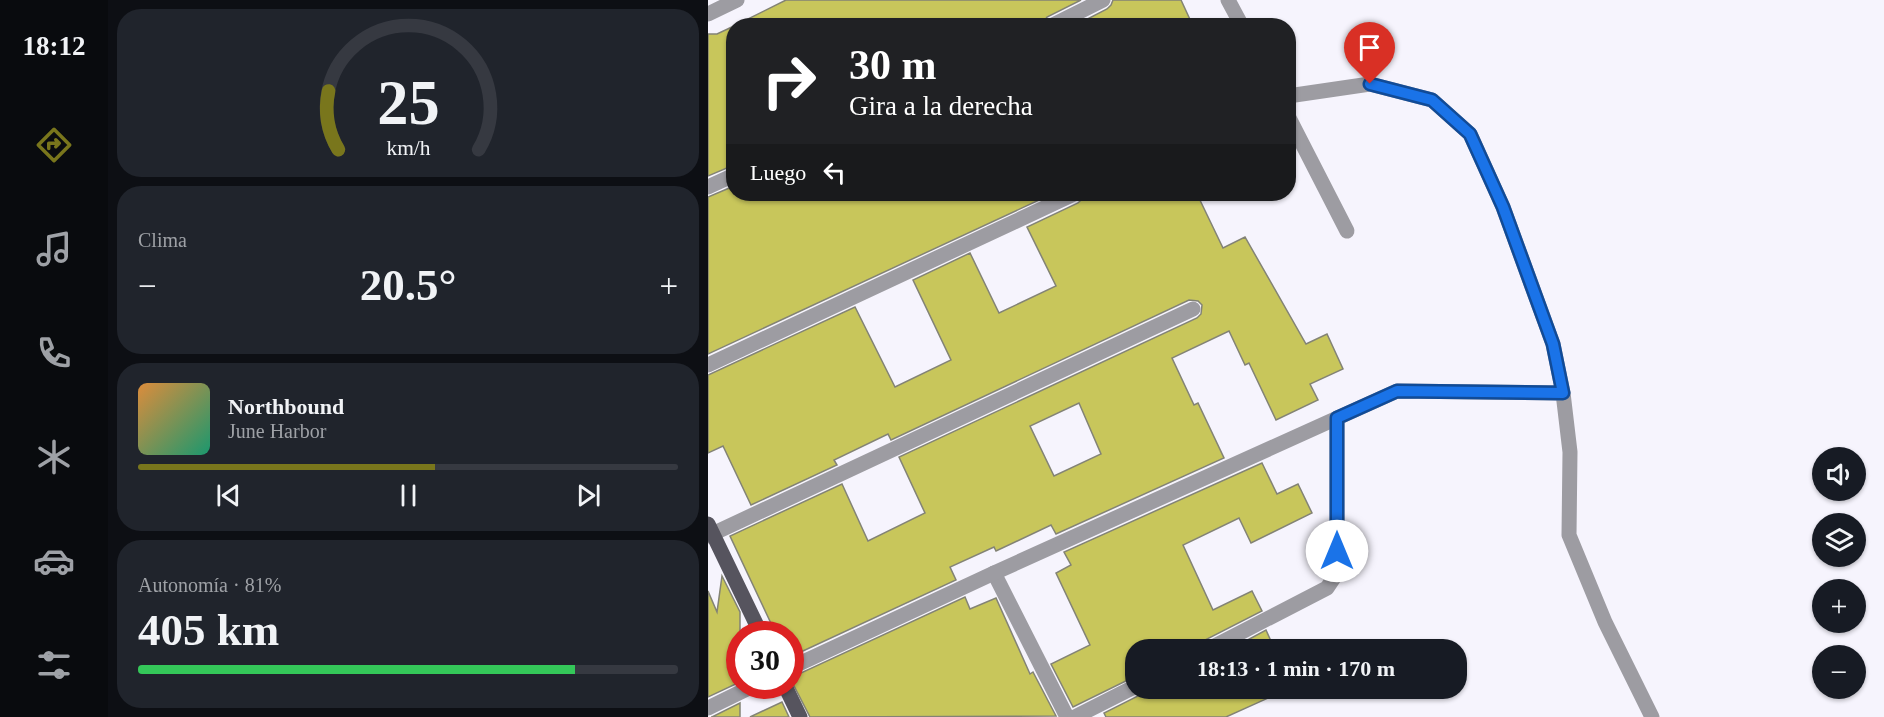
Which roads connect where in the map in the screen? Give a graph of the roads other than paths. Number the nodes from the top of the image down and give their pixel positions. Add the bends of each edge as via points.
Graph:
1 (737, 0) edge
2 (1103, 0) edge
3 (1228, 0) edge
4 (708, 14) edge
5 (1067, 18) edge
6 (1238, 18) edge
7 (1296, 95) edge
8 (1296, 132) edge
9 (726, 179) edge
10 (708, 187) edge
11 (1059, 201) edge
12 (1347, 231) dead end
13 (1193, 309) dead end
14 (708, 365) edge
15 (1563, 393) junction
16 (1337, 418) junction
17 (710, 531) edge
18 (994, 573) junction
19 (755, 621) edge
20 (1228, 639) edge
21 (804, 661) edge
22 (1125, 692) edge
23 (726, 699) edge
24 (791, 699) edge
25 (708, 708) edge
26 (800, 717) edge
27 (1067, 717) edge
28 (1075, 717) edge
29 (1652, 717) edge

1 - 4 street
2 - 5 street
3 - 6 street
7 - 15 street via 1370,84 1432,100 1470,134 1503,207 1553,344
8 - 12 street
9 - 10 street
11 - 14 street
13 - 17 street
15 - 16 street via 1397,391
15 - 29 street via 1570,452 1569,535 1605,622
16 - 18 street
16 - 20 street via 1337,573 1327,588
17 - 19 main road
18 - 21 street
18 - 27 street
22 - 28 street
23 - 25 street
24 - 26 main road

